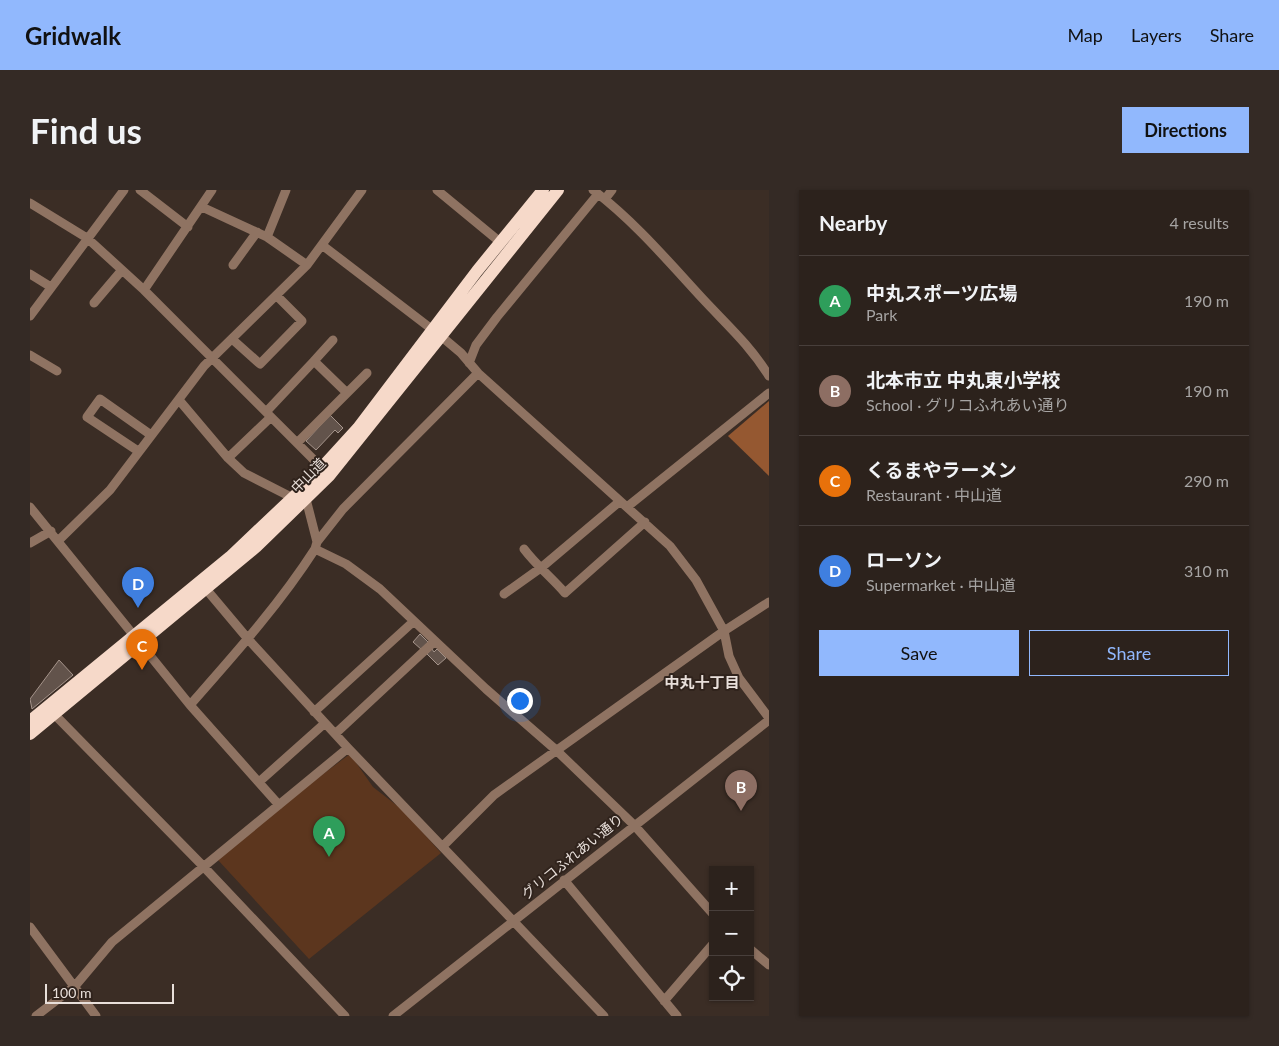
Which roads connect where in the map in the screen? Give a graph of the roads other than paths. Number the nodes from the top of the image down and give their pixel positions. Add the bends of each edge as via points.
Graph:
1 (124, 190) edge
2 (140, 190) edge
3 (212, 190) edge
4 (286, 190) edge
5 (362, 190) edge
6 (437, 190) edge
7 (543, 190) edge
8 (558, 190) edge
9 (612, 190) edge
10 (598, 194) edge
11 (30, 203) edge
12 (202, 207) junction
13 (188, 227) junction
14 (257, 232) junction
15 (267, 237) junction
16 (87, 238) junction
17 (500, 242) junction
18 (322, 245) junction
19 (233, 265) dead end
20 (307, 265) junction
21 (122, 270) junction
22 (30, 274) edge
23 (51, 287) junction
24 (144, 290) junction
25 (277, 296) junction
26 (94, 303) dead end
27 (30, 316) edge
28 (438, 333) junction
29 (232, 340) junction
30 (333, 340) dead end
31 (30, 355) edge
32 (213, 359) junction
33 (314, 361) junction
34 (469, 363) junction
35 (57, 371) dead end
36 (366, 372) dead end
37 (478, 373) junction
38 (769, 376) edge
39 (347, 393) junction
40 (769, 393) edge
41 (179, 400) junction
42 (268, 414) junction
43 (151, 435) junction
44 (298, 443) junction
45 (138, 451) junction
46 (228, 458) junction
47 (322, 468) junction
48 (293, 498) junction
49 (306, 499) junction
50 (623, 504) junction
51 (30, 507) edge
52 (646, 522) junction
53 (51, 530) junction
54 (59, 540) junction
55 (30, 543) edge
56 (316, 545) junction
57 (524, 549) dead end
58 (542, 567) junction
59 (206, 589) junction
60 (504, 594) dead end
61 (769, 602) edge
62 (414, 621) junction
63 (724, 631) junction
64 (138, 639) junction
65 (248, 639) junction
66 (435, 640) junction
67 (190, 704) junction
68 (314, 712) junction
69 (54, 714) junction
70 (769, 719) edge
71 (30, 720) edge
72 (325, 723) junction
73 (30, 734) edge
74 (335, 734) junction
75 (348, 748) junction
76 (556, 750) junction
77 (259, 782) junction
78 (279, 805) junction
79 (634, 824) junction
80 (443, 846) junction
81 (203, 866) junction
82 (564, 880) junction
83 (710, 911) edge
84 (513, 921) junction
85 (30, 927) edge
86 (709, 949) edge
87 (754, 953) edge
88 (769, 966) edge
89 (75, 986) junction
90 (664, 1001) junction
91 (36, 1016) edge
92 (96, 1016) edge
93 (345, 1016) edge
94 (393, 1016) edge
95 (604, 1016) edge
96 (676, 1016) edge

1 - 16 street
2 - 13 street
3 - 12 street
4 - 15 street
5 - 18 street
6 - 17 street
7 - 17 highway, 中山道
8 - 28 highway, 中山道
9 - 10 street
10 - 34 street via 497,317 476,345
10 - 38 street via 635,226 752,349
11 - 16 street
12 - 13 street
12 - 14 street
13 - 24 street
14 - 15 street
14 - 19 street
15 - 20 street
16 - 21 street
16 - 23 street
17 - 28 highway, 中山道
18 - 20 street
18 - 28 street
20 - 25 street
21 - 24 street
21 - 26 street
22 - 23 street
23 - 27 street
24 - 32 street
25 - 29 street
25 - 29 street via 302,321 260,364
28 - 34 street
28 - 47 highway, 中山道
28 - 49 highway, 中山道 via 344,460
29 - 32 street
30 - 33 street
31 - 35 street
32 - 41 street
32 - 42 street
33 - 39 street
33 - 42 street
34 - 37 street
36 - 39 street
37 - 50 street
37 - 56 street via 343,509
39 - 44 street
40 - 50 street
41 - 43 street
41 - 46 street
42 - 44 street
42 - 46 street
43 - 45 street
43 - 45 street via 100,399 87,417
44 - 47 street
45 - 54 street via 110,490
46 - 48 street via 244,473
47 - 48 highway, 中山道
48 - 64 highway, 中山道
49 - 56 street
49 - 59 highway, 中山道
50 - 52 street
50 - 58 street
51 - 53 street
52 - 58 street via 565,593
52 - 63 street via 670,546 696,580
53 - 54 street
53 - 55 street
54 - 64 street
56 - 62 street via 380,589
56 - 65 street via 300,572
57 - 58 street via 535,564
58 - 60 street
59 - 64 highway, 中山道
59 - 65 street
61 - 63 street
62 - 66 street
62 - 68 street
63 - 70 street via 729,656 739,678
63 - 76 street
64 - 67 street
64 - 69 highway, 中山道
64 - 71 highway, 中山道
65 - 67 street
65 - 68 street
66 - 74 street
66 - 76 street
67 - 77 street
68 - 72 street
69 - 73 highway, 中山道
69 - 81 street
70 - 79 street, グリコふれあい通り
72 - 74 street
72 - 77 street
74 - 75 street
75 - 78 street
75 - 80 street
76 - 79 street
76 - 80 street via 494,795
77 - 78 street
78 - 81 street
79 - 82 street, グリコふれあい通り
79 - 83 street
80 - 84 street
81 - 89 street via 112,942
81 - 93 street
82 - 84 street, グリコふれあい通り
82 - 90 street
84 - 94 street, グリコふれあい通り
84 - 95 street
85 - 89 street
86 - 90 street
87 - 88 street
89 - 91 street
89 - 92 street
90 - 96 street

